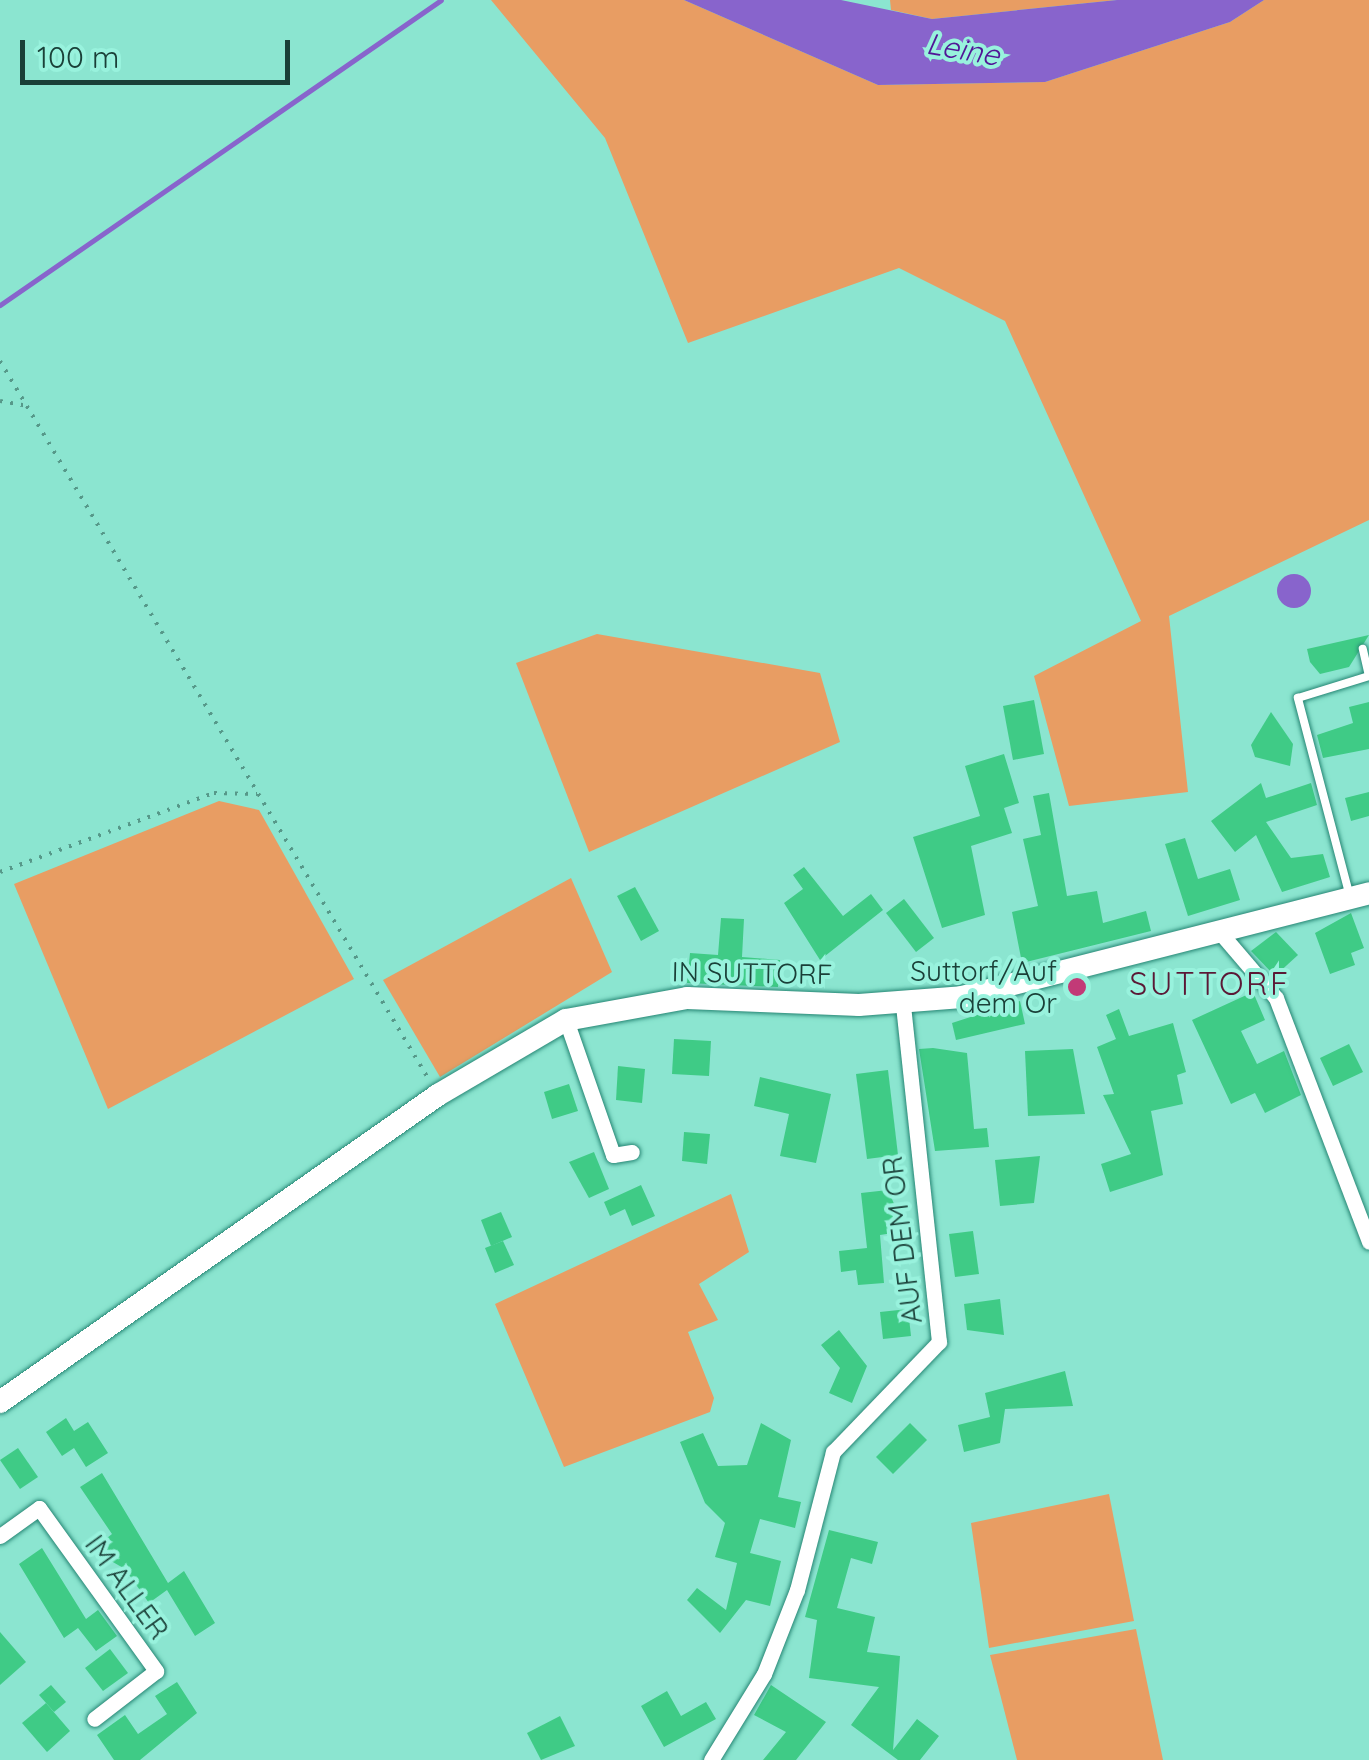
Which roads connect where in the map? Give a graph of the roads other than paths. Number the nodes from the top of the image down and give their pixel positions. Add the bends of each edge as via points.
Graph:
1 (1363, 649) dead end
2 (1360, 895) edge
3 (1218, 930) junction
4 (902, 1003) junction
5 (566, 1020) junction
6 (632, 1152) dead end
7 (1369, 1242) edge
8 (0, 1402) edge
9 (0, 1536) edge
10 (94, 1719) dead end
11 (711, 1760) edge

1 - 2 lane via 1369,676 1298,698
2 - 3 main road, IN SUTTORF
3 - 4 main road, IN SUTTORF via 1009,988
3 - 7 street via 1276,998
4 - 5 main road, IN SUTTORF via 687,998
4 - 11 street, AUF DEM OR via 939,1342 833,1452 797,1590 764,1674
5 - 6 street via 613,1154
5 - 8 main road, IN SUTTORF via 438,1095
9 - 10 street, IM ALLER via 39,1508 156,1671

